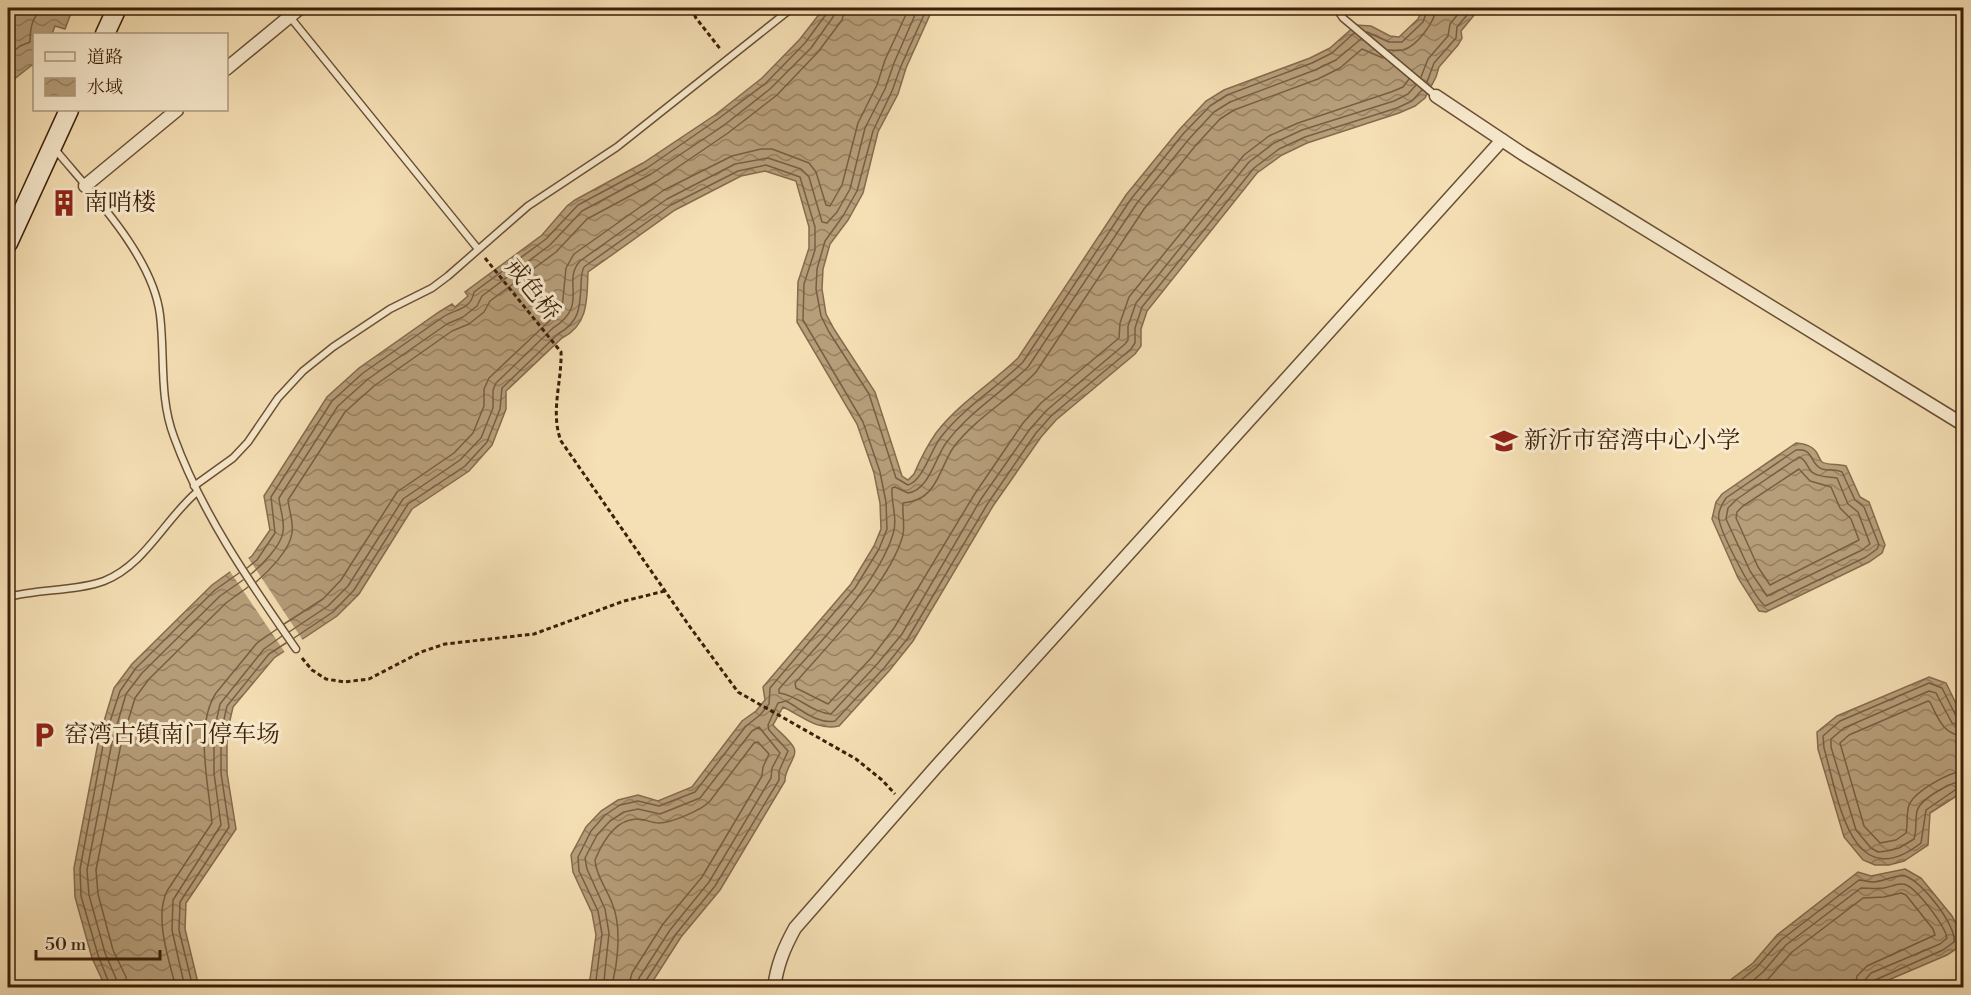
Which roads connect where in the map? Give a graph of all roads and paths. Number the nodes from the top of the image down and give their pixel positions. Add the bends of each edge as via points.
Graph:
1 (117, 8) edge
2 (300, 8) edge
3 (691, 8) edge
4 (792, 8) edge
5 (1336, 8) edge
6 (290, 16) junction
7 (105, 33) edge
8 (728, 59) junction
9 (228, 67) edge
10 (1436, 96) joint
11 (69, 111) edge
12 (176, 111) edge
13 (1502, 140) junction
14 (52, 145) junction
15 (85, 186) junction
16 (8, 243) edge
17 (478, 249) junction
18 (1964, 425) edge
19 (196, 489) junction
20 (665, 591) junction
21 (8, 597) edge
22 (296, 649) joint
23 (904, 803) junction
24 (774, 987) edge

1 - 7 street
2 - 6 street
3 - 8 path
4 - 8 lane
5 - 10 lane via 1342,18
6 - 9 street
6 - 17 lane
8 - 17 lane via 617,147 528,206
10 - 13 street
11 - 14 street
12 - 15 street
13 - 18 street
13 - 23 street
14 - 15 lane
14 - 16 street
15 - 19 lane via 137,254 151,279 160,314 167,414
17 - 19 lane via 432,288 374,319 303,371 248,442
17 - 20 path, 戒色桥 via 561,352 555,426 561,441
19 - 21 lane via 119,573 85,585
19 - 22 lane via 236,561
20 - 22 path via 624,601 534,634 446,644 412,656 369,679 326,679 312,670
20 - 23 path via 738,692 856,759
23 - 24 street via 795,928 779,960

